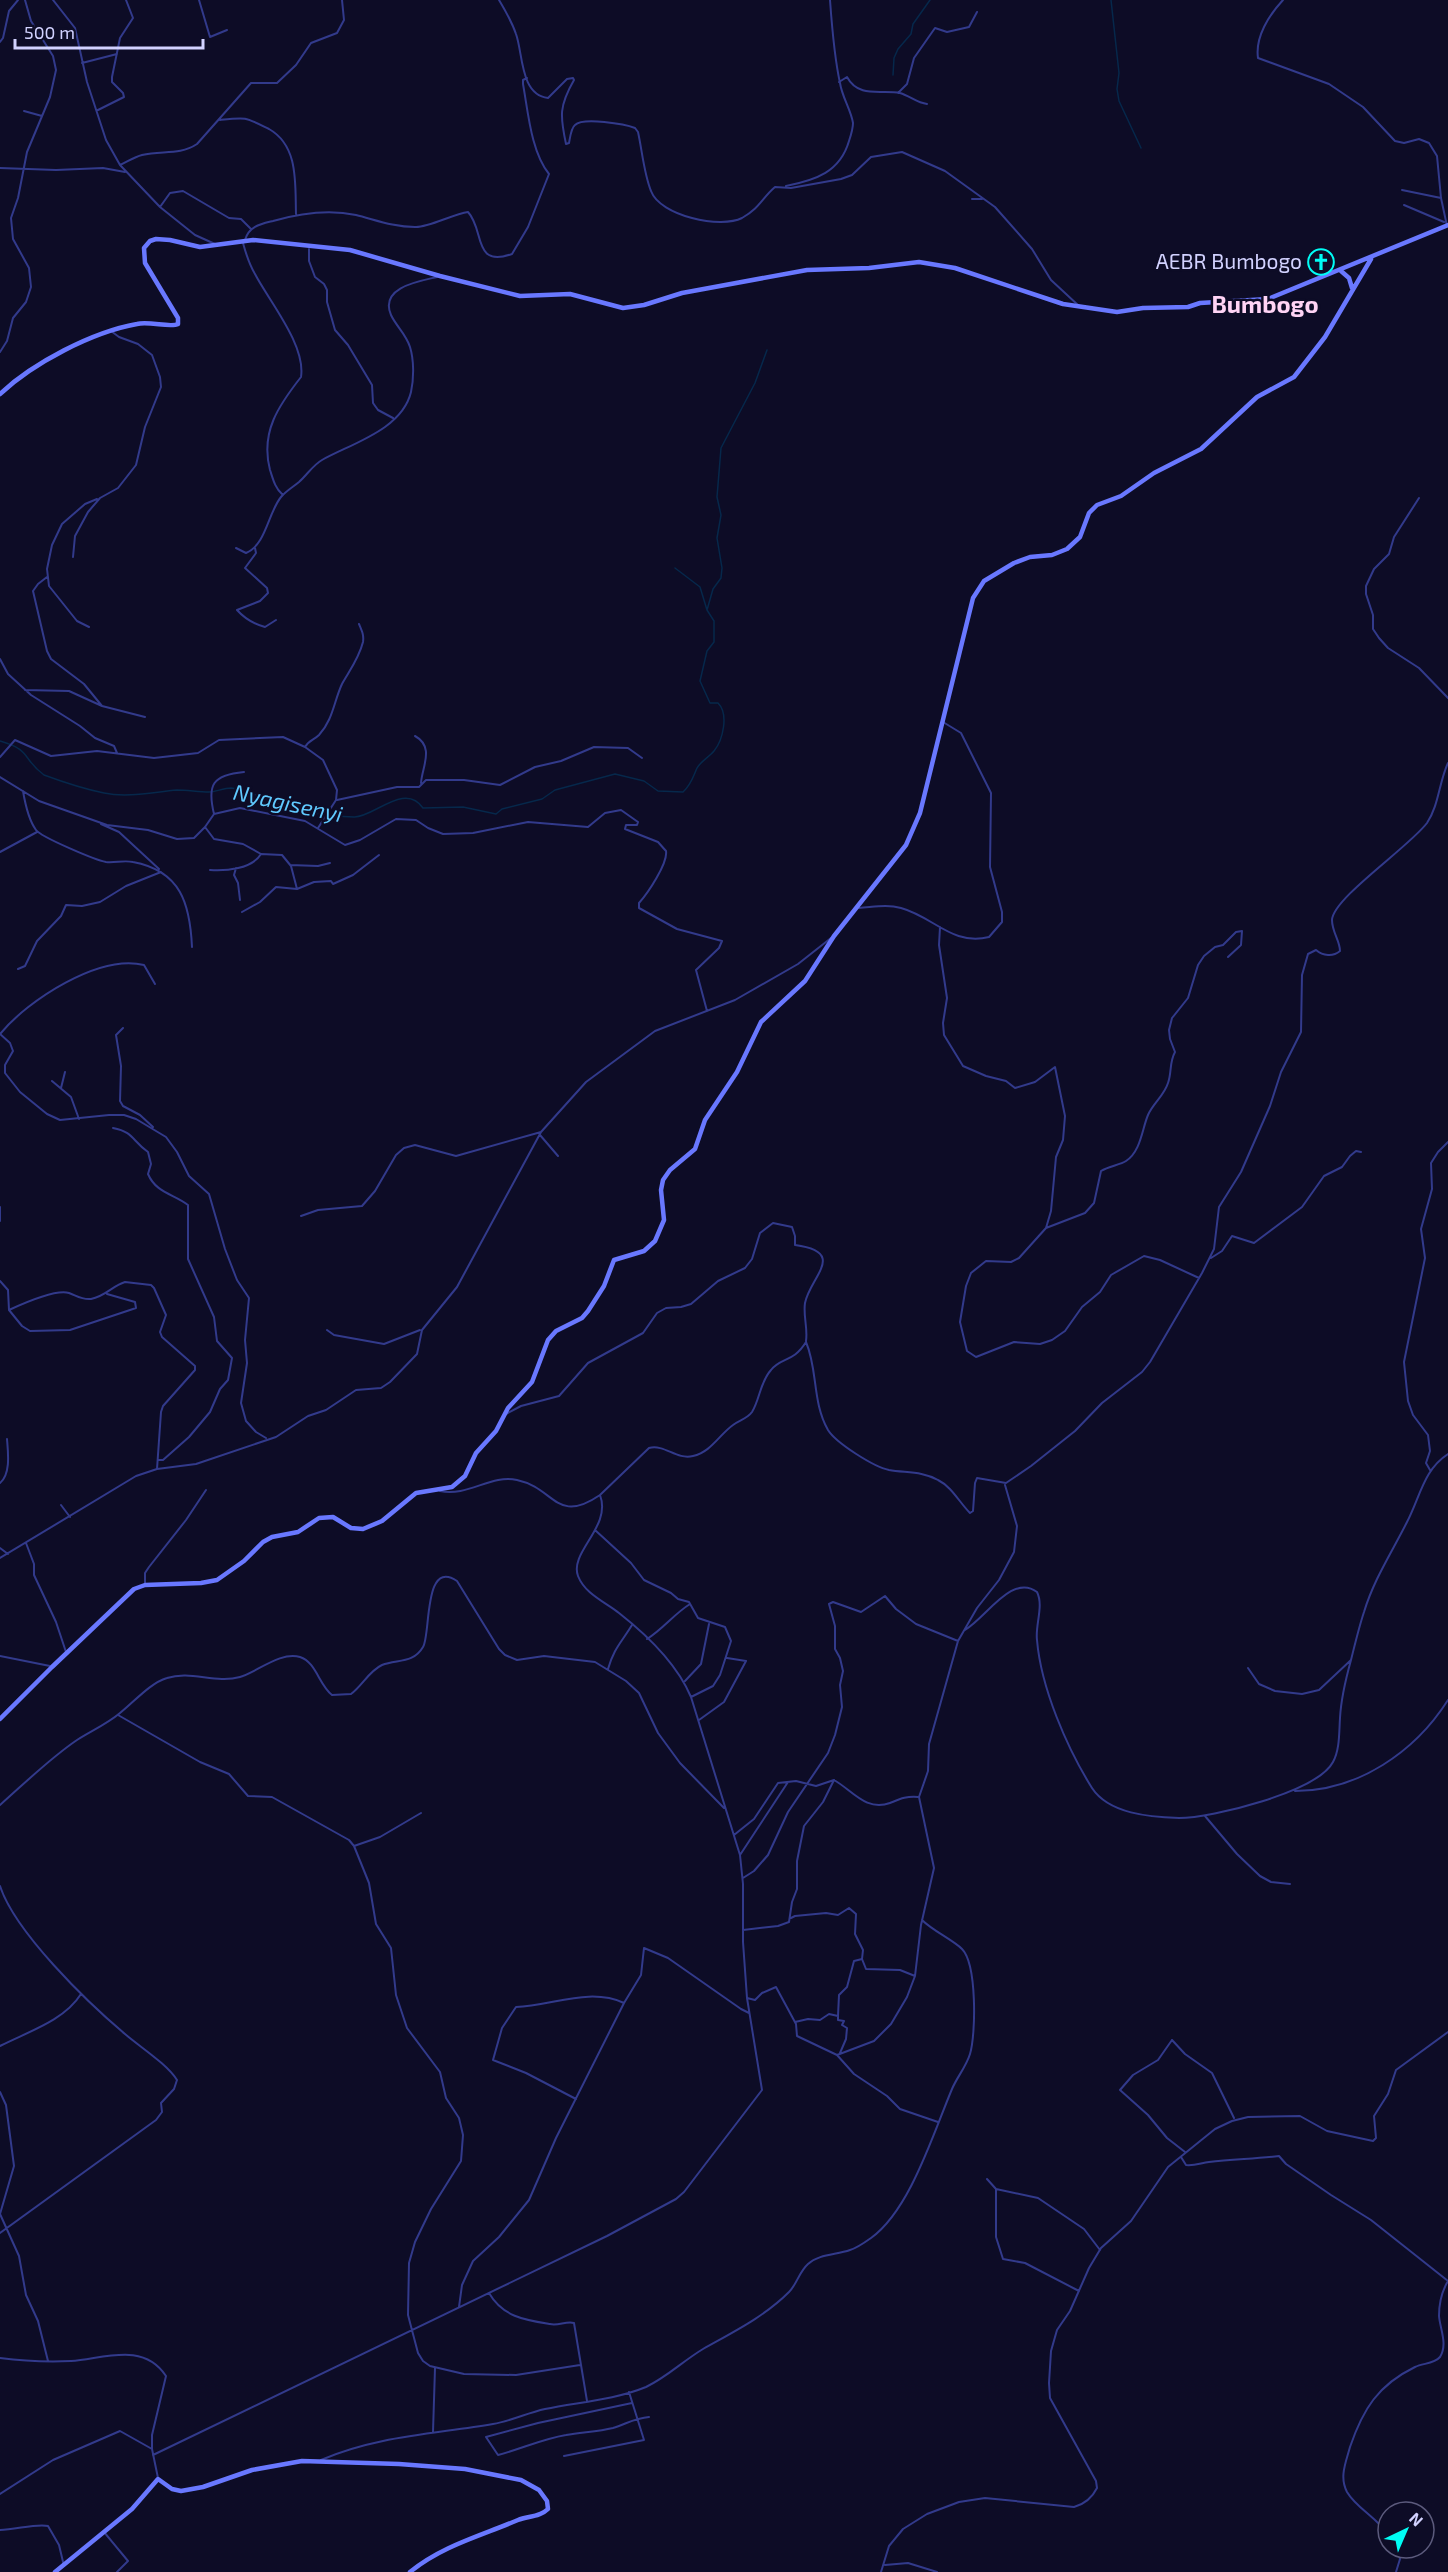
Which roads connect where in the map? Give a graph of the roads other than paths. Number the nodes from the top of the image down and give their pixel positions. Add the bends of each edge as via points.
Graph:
1 (18, 0) edge
2 (24, 0) edge
3 (53, 0) edge
4 (126, 0) edge
5 (199, 0) edge
6 (342, 0) edge
7 (498, 0) edge
8 (830, 0) edge
9 (1283, 0) edge
10 (977, 12) dead end
11 (227, 30) dead end
12 (0, 42) edge
13 (118, 54) junction
14 (82, 63) junction
15 (527, 78) junction
16 (839, 82) junction
17 (898, 93) junction
18 (927, 104) dead end
19 (98, 110) junction
20 (24, 111) dead end
21 (42, 116) junction
22 (220, 120) junction
23 (120, 165) junction
24 (0, 168) edge
25 (23, 168) junction
26 (125, 172) junction
27 (783, 187) junction
28 (1402, 190) dead end
29 (1441, 198) junction
30 (972, 199) dead end
31 (985, 199) junction
32 (1404, 205) dead end
33 (160, 207) junction
34 (296, 215) junction
35 (1446, 224) edge
36 (251, 229) junction
37 (243, 240) junction
38 (215, 245) junction
39 (309, 249) dead end
40 (1371, 259) junction
41 (1341, 271) junction
42 (440, 276) junction
43 (1352, 289) junction
44 (1080, 307) junction
45 (111, 331) junction
46 (0, 352) edge
47 (0, 394) edge
48 (393, 418) junction
49 (283, 495) junction
50 (100, 498) junction
51 (1419, 498) dead end
52 (236, 548) dead end
53 (255, 548) junction
54 (74, 557) dead end
55 (47, 577) junction
56 (276, 620) dead end
57 (359, 624) dead end
58 (89, 627) dead end
59 (0, 659) edge
60 (25, 690) junction
61 (1448, 698) edge
62 (102, 706) junction
63 (145, 717) dead end
64 (943, 722) junction
65 (415, 736) dead end
66 (305, 747) junction
67 (117, 753) junction
68 (0, 757) edge
69 (642, 758) dead end
70 (1448, 763) edge
71 (244, 772) dead end
72 (0, 777) edge
73 (422, 783) junction
74 (23, 791) junction
75 (336, 800) junction
76 (214, 814) junction
77 (99, 822) junction
78 (205, 827) junction
79 (318, 828) junction
80 (38, 832) junction
81 (0, 852) edge
82 (261, 854) junction
83 (379, 855) dead end
84 (330, 862) dead end
85 (290, 865) junction
86 (236, 868) junction
87 (210, 870) dead end
88 (160, 871) junction
89 (297, 889) junction
90 (240, 900) dead end
91 (856, 908) junction
92 (242, 912) dead end
93 (940, 927) junction
94 (834, 936) junction
95 (192, 947) dead end
96 (1228, 957) dead end
97 (18, 969) dead end
98 (155, 984) dead end
99 (707, 1011) junction
100 (123, 1028) dead end
101 (0, 1034) edge
102 (65, 1072) dead end
103 (52, 1081) dead end
104 (61, 1088) junction
105 (79, 1119) dead end
106 (113, 1128) dead end
107 (155, 1129) junction
108 (541, 1133) junction
109 (166, 1137) junction
110 (173, 1138) dead end
111 (1448, 1142) edge
112 (1361, 1152) dead end
113 (558, 1156) dead end
114 (0, 1207) edge
115 (301, 1216) dead end
116 (0, 1221) edge
117 (1046, 1228) junction
118 (1208, 1260) junction
119 (1199, 1278) junction
120 (0, 1281) edge
121 (107, 1294) junction
122 (9, 1310) junction
123 (327, 1330) dead end
124 (422, 1330) junction
125 (806, 1342) junction
126 (506, 1414) junction
127 (7, 1439) dead end
128 (267, 1439) junction
129 (1448, 1454) edge
130 (158, 1460) junction
131 (157, 1469) junction
132 (1430, 1470) junction
133 (0, 1483) edge
134 (1005, 1484) junction
135 (206, 1490) dead end
136 (438, 1490) junction
137 (600, 1495) junction
138 (61, 1505) dead end
139 (70, 1517) junction
140 (595, 1530) junction
141 (26, 1543) junction
142 (0, 1548) edge
143 (8, 1554) junction
144 (0, 1558) edge
145 (145, 1585) junction
146 (690, 1604) junction
147 (709, 1624) junction
148 (632, 1625) junction
149 (965, 1630) junction
150 (647, 1639) junction
151 (958, 1641) junction
152 (66, 1653) junction
153 (0, 1656) edge
154 (727, 1658) junction
155 (1351, 1660) junction
156 (52, 1666) junction
157 (1248, 1668) dead end
158 (608, 1670) junction
159 (684, 1681) junction
160 (691, 1697) junction
161 (1448, 1700) edge
162 (118, 1715) junction
163 (0, 1719) edge
164 (699, 1720) junction
165 (834, 1780) junction
166 (788, 1782) junction
167 (807, 1783) junction
168 (1292, 1791) junction
169 (919, 1797) junction
170 (0, 1805) edge
171 (724, 1808) junction
172 (421, 1814) dead end
173 (1205, 1815) junction
174 (734, 1835) junction
175 (354, 1846) junction
176 (740, 1855) junction
177 (743, 1878) junction
178 (1290, 1884) dead end
179 (0, 1886) edge
180 (1, 1895) edge
181 (790, 1918) junction
182 (922, 1920) junction
183 (743, 1930) junction
184 (862, 1959) junction
185 (915, 1976) junction
186 (81, 1994) junction
187 (747, 1998) junction
188 (624, 2003) junction
189 (749, 2013) junction
190 (838, 2016) junction
191 (795, 2022) junction
192 (1448, 2032) edge
193 (0, 2046) edge
194 (838, 2054) junction
195 (0, 2092) edge
196 (576, 2099) junction
197 (7, 2109) junction
198 (0, 2112) edge
199 (1235, 2120) junction
200 (938, 2122) junction
201 (1186, 2152) junction
202 (1181, 2156) junction
203 (987, 2179) dead end
204 (996, 2189) junction
205 (6, 2230) junction
206 (0, 2233) edge
207 (1100, 2250) junction
208 (1448, 2281) edge
209 (1080, 2291) junction
210 (489, 2293) junction
211 (459, 2307) junction
212 (412, 2330) junction
213 (0, 2358) edge
214 (48, 2361) junction
215 (580, 2365) junction
216 (435, 2368) junction
217 (629, 2392) junction
218 (587, 2402) junction
219 (632, 2403) junction
220 (649, 2417) dead end
221 (638, 2418) junction
222 (433, 2432) junction
223 (152, 2449) junction
224 (153, 2455) junction
225 (564, 2456) dead end
226 (317, 2461) junction
227 (158, 2479) junction
228 (0, 2494) edge
229 (1376, 2519) edge
230 (0, 2530) edge
231 (104, 2532) junction
232 (885, 2565) junction
233 (64, 2566) junction
234 (55, 2572) edge
235 (117, 2572) edge
236 (410, 2572) edge
237 (881, 2572) edge
238 (937, 2572) edge

1 - 12 street via 9,11
2 - 21 street via 31,21 55,62 55,80
3 - 14 street via 75,28
4 - 13 street via 133,18 120,38
5 - 11 street via 210,37
6 - 22 street via 344,20 337,33 311,43 278,82 251,83
7 - 15 street via 517,36
8 - 16 street
9 - 29 street via 1265,25 1258,58 1329,84 1363,107 1395,141 1419,139 1429,143 1437,156
10 - 17 street via 969,27 947,32 935,28 914,58 907,84
13 - 14 street
13 - 19 street via 112,82 124,97
14 - 19 street
15 - 27 street via 539,95 548,98 573,78 561,110 566,144 578,123 590,121 635,128 650,190 668,208 727,224 760,206 775,187
15 - 34 street via 523,84 532,137 549,174 528,227 512,254 493,258 488,255 468,212 416,227 356,215
16 - 17 street via 847,77 870,93
16 - 27 street via 853,125 844,158 819,177
17 - 18 street
19 - 23 street via 106,140
20 - 21 street
21 - 25 street
22 - 23 street via 186,151 141,156
22 - 34 street via 251,119 281,137 294,165
23 - 26 street
24 - 25 street
25 - 26 street via 104,168
25 - 46 street via 10,227 29,268 31,287
26 - 33 street
27 - 31 street via 841,179 852,175 871,157 896,151 945,171
28 - 29 street
29 - 35 street
30 - 31 street
31 - 44 street via 1028,244 1051,280
32 - 35 street
33 - 36 street via 170,193 183,191 229,218 242,219
33 - 38 street via 195,235
34 - 36 street
35 - 40 main road
36 - 37 street
37 - 38 main road
37 - 42 main road via 350,250
37 - 49 street via 255,276 294,341 302,371 274,416 268,434 268,460 275,485
38 - 45 main road via 150,241 144,248 145,263 178,324 138,323
39 - 48 street via 315,277 327,290 335,330 372,385 373,403
40 - 41 main road
40 - 43 main road
41 - 43 main road via 1349,278
41 - 44 main road via 1254,302 1116,312
42 - 44 main road via 520,296 570,294 628,307 807,270 919,262 955,268
42 - 48 street via 401,287 392,300 390,314 406,337 412,356 410,394
43 - 64 main road via 1325,338 1294,377 1257,398 1201,449 1121,496 1097,504 1080,537 1067,549 1052,555 1030,556 980,585 973,597
45 - 47 main road via 60,353 18,378
45 - 50 street via 152,355 161,387 136,465 118,488
48 - 49 street via 359,443 319,462
49 - 53 street
50 - 54 street via 78,529
50 - 55 street via 85,504 62,524 52,545
51 - 61 street via 1394,537 1389,554 1374,569 1366,594 1373,629 1379,638 1419,668
52 - 53 street via 246,553
53 - 56 street via 246,568 268,593 260,601 237,610 252,623 265,627
55 - 58 street via 47,583 67,610
55 - 62 street via 33,591 47,651
57 - 66 street via 363,642 356,662 339,691 333,713 319,735
59 - 60 street via 8,674
60 - 62 street via 69,691
60 - 67 street via 94,738 114,746
62 - 63 street
64 - 91 main road via 911,837
64 - 93 street via 961,733 991,792 990,867 1003,920 986,938 953,936
65 - 73 street via 425,747
66 - 67 street via 284,736 252,737 219,740 190,755 145,757
66 - 75 street via 326,764 337,790
67 - 68 street via 51,756 15,740
69 - 73 street via 628,748 601,747 535,767 500,785 464,780
70 - 118 street via 1425,825 1392,859 1349,892 1335,912 1332,922 1341,950 1333,955 1316,950 1308,954 1302,975 1301,1032 1241,1172 1220,1207 1214,1249
71 - 76 street via 231,773 212,786
72 - 74 street
73 - 75 street via 418,787 397,787
74 - 77 street via 39,801
74 - 80 street
75 - 79 street
76 - 78 street
76 - 79 street via 248,809 305,821
77 - 78 street via 184,840 194,838
77 - 88 street via 119,832
78 - 82 street via 216,840 243,844
79 - 99 street via 339,843 350,845 396,819 416,820 435,831 455,835 528,822 588,827 605,813 623,811 638,822 626,825 625,829 660,844 667,856 639,908 677,929 722,941 696,972
80 - 81 street
80 - 88 street via 101,861 133,862
82 - 85 street via 282,855
82 - 86 street via 255,861
83 - 89 street via 353,875 333,884 325,880
84 - 85 street via 322,866
85 - 89 street
86 - 87 street
86 - 90 street
88 - 95 street via 174,882 187,905
88 - 97 street via 100,902 66,905 61,916 37,941 25,966
89 - 92 street via 276,886
91 - 93 street via 901,908
91 - 94 main road
93 - 117 street via 947,998 944,1035 959,1061 1015,1088 1035,1082 1055,1067 1065,1116
94 - 99 street via 798,964 735,1000
94 - 126 main road via 799,988 761,1022 737,1072 705,1120 695,1149 663,1180 663,1221 655,1241 644,1251 614,1260 588,1311 548,1340 532,1382
96 - 117 street via 1241,945 1242,931 1215,947 1198,965 1188,998 1172,1018 1170,1039 1176,1052 1170,1062 1169,1080 1164,1095 1149,1112 1138,1145 1126,1161 1101,1171 1094,1203 1085,1213
98 - 101 street via 144,965 122,963 98,968 59,986 12,1019
99 - 108 street via 661,1028 638,1043 592,1077
100 - 107 street via 116,1035 121,1066 120,1101
101 - 107 street via 13,1051 5,1072 47,1114 69,1121 124,1115
102 - 104 street
103 - 104 street
104 - 105 street via 71,1097
106 - 130 street via 129,1132 148,1152 148,1177 155,1186 188,1205 188,1259 214,1317 216,1339 233,1362 210,1412 189,1437
107 - 109 street
108 - 113 street
108 - 115 street via 456,1156 414,1145 404,1148 362,1206 318,1210
108 - 124 street via 457,1287
109 - 110 street
109 - 128 street via 189,1176 209,1194 225,1249 249,1298 241,1402 246,1420
111 - 132 street via 1431,1163 1432,1189 1421,1229 1425,1258 1404,1362 1408,1401 1428,1435 1430,1451 1426,1463
112 - 118 street via 1356,1151 1342,1167 1324,1176 1302,1207 1254,1243 1232,1236 1222,1251
114 - 116 street
117 - 119 street via 1018,1258 1011,1262 988,1260 971,1273 960,1322 969,1353 976,1357 1014,1342 1040,1344 1052,1340 1065,1331 1111,1275 1144,1256
118 - 119 street
119 - 134 street via 1142,1372 1102,1403 1075,1431
120 - 122 street via 8,1290
121 - 122 street via 87,1299 66,1292
121 - 122 street via 135,1302 136,1308 70,1330 32,1331 22,1326
121 - 130 street via 125,1282 151,1285 166,1315 162,1337 195,1366 194,1373 160,1412
123 - 124 street via 334,1335 384,1344
124 - 128 street via 417,1354 390,1382 381,1388 356,1390 326,1410
125 - 126 street via 805,1304 824,1261 811,1248 795,1245 792,1227 774,1223 760,1233 746,1268 718,1281 691,1304 657,1313 643,1333 593,1359 556,1398 524,1405
125 - 134 street via 816,1401 830,1433 839,1442 879,1467 936,1479 970,1513 977,1478
125 - 137 street via 794,1357 770,1371 752,1412 728,1428 713,1445 686,1457 659,1447 649,1448
126 - 136 main road via 476,1453 465,1476 449,1488
127 - 133 street via 8,1460
128 - 131 street via 196,1464
129 - 132 street
130 - 131 street
131 - 139 street via 136,1476
132 - 155 street via 1374,1585
134 - 149 street via 1017,1526 1014,1552
135 - 145 street via 145,1573
136 - 137 street via 462,1492 509,1479 536,1486 562,1506 581,1505
136 - 145 main road via 416,1493 382,1521 363,1529 351,1528 333,1517 319,1518 293,1534 272,1537 217,1580
137 - 140 street via 603,1504
138 - 139 street
139 - 141 street
140 - 146 street via 644,1580
140 - 148 street via 576,1566 579,1579
141 - 143 street
141 - 152 street via 34,1575
142 - 143 street
143 - 144 street
145 - 152 main road via 128,1594
146 - 147 street via 698,1618
146 - 150 street
147 - 154 street via 715,1622 725,1627 731,1641
147 - 159 street via 701,1664
148 - 150 street
148 - 158 street via 614,1649
149 - 151 street
149 - 173 street via 1011,1590 1024,1586 1034,1589 1041,1599 1037,1642 1050,1696 1094,1790 1114,1807 1141,1814
150 - 159 street
151 - 167 street via 912,1622 885,1596 861,1612 829,1604 835,1626 835,1649 843,1667 842,1707 831,1748
151 - 169 street via 929,1744 928,1771
152 - 156 main road
153 - 156 street
154 - 160 street via 716,1683
154 - 164 street via 746,1661 724,1702
155 - 157 street via 1318,1690 1302,1694 1275,1691 1259,1684
155 - 168 street via 1333,1762 1314,1781
156 - 163 main road
158 - 162 street via 584,1660 544,1656 517,1660 505,1655 458,1581 447,1578 432,1591 422,1649 406,1661 381,1665 351,1694 332,1695 308,1662 291,1656 235,1679 167,1678
158 - 171 street via 639,1693 658,1733
159 - 160 street
160 - 164 street
161 - 168 street via 1430,1725 1396,1758 1370,1774 1321,1789
162 - 170 street via 62,1751
162 - 175 street via 228,1774 248,1796 272,1797
164 - 171 street
165 - 167 street via 816,1786
165 - 169 street via 854,1797 873,1804
165 - 181 street via 804,1826
166 - 167 street
166 - 174 street via 776,1785 754,1819
166 - 176 street
167 - 177 street via 785,1817 768,1855
168 - 173 street
169 - 182 street via 934,1868
171 - 174 street
172 - 175 street via 380,1837
173 - 178 street via 1260,1876
174 - 176 street
175 - 212 street via 369,1883 376,1924 391,1948 396,1995 407,2028 440,2072 446,2098 459,2118 463,2135 460,2161 431,2209 410,2258 407,2304
176 - 177 street
177 - 183 street
179 - 180 street
180 - 186 street
181 - 183 street via 778,1926
181 - 184 street via 838,1915 849,1908 856,1917 855,1934 863,1950
182 - 185 street
182 - 200 street via 965,1954 975,2012 970,2054
183 - 187 street
184 - 185 street via 866,1969 900,1970
184 - 190 street via 854,1961 847,1987 839,1995
185 - 194 street via 891,2024 873,2041
186 - 193 street via 61,2014
186 - 205 street via 172,2074 177,2084 162,2101 162,2112 156,2120
187 - 189 street
187 - 191 street via 755,2000 776,1987
188 - 189 street via 641,1975 644,1948 668,1958
188 - 196 street
188 - 196 street via 590,1996 516,2007 503,2027 494,2060
189 - 210 street via 762,2090 684,2192 651,2213
190 - 191 street via 829,2014 820,2020
190 - 194 street via 847,2028
191 - 194 street via 799,2038
192 - 199 street via 1396,2070 1388,2094 1374,2116 1373,2141 1326,2131 1300,2116
194 - 200 street via 854,2074 900,2109
195 - 197 street
196 - 211 street via 529,2200 499,2237 472,2261 462,2285
197 - 198 street
197 - 205 street via 14,2166 1,2210
199 - 201 street via 1215,2129
199 - 201 street via 1212,2073 1172,2040 1158,2060 1133,2075 1120,2090
200 - 217 street via 906,2196 883,2229 851,2250 814,2260 789,2292 731,2336 669,2374
201 - 202 street
202 - 207 street via 1162,2175 1131,2221
202 - 208 street via 1186,2164 1194,2166 1280,2156
203 - 204 street
204 - 207 street via 1038,2198 1084,2229
204 - 209 street via 996,2237 1003,2259 1025,2263
205 - 206 street
205 - 214 street via 19,2256 26,2295 38,2321
207 - 209 street
208 - 229 street via 1440,2304 1444,2339 1441,2354 1432,2362 1402,2374 1374,2396 1363,2413 1344,2464 1348,2494
209 - 232 street via 1057,2330 1049,2383 1050,2398 1096,2481 1093,2495 1074,2507 985,2498 959,2502 927,2514 903,2529 889,2546
210 - 211 street
210 - 215 street via 498,2307 523,2321 574,2323
211 - 212 street
212 - 216 street via 421,2358
212 - 224 street
213 - 214 street
214 - 223 street via 117,2354 146,2358 156,2364 166,2376 166,2383
215 - 216 street via 511,2375 464,2374
215 - 218 street
216 - 222 street
217 - 218 street
217 - 219 street
218 - 222 street via 504,2422
219 - 221 street
219 - 221 street via 486,2437 498,2455
220 - 221 street
221 - 225 street via 644,2440
222 - 226 street via 359,2445
223 - 224 street
223 - 228 street via 120,2431 53,2460
224 - 227 street
226 - 227 main road via 252,2470 189,2490 172,2488
226 - 236 main road via 486,2472 531,2484 547,2501 548,2509 540,2515 450,2546
227 - 231 main road via 132,2509
230 - 233 street via 48,2526 59,2545
231 - 233 main road
231 - 235 street via 128,2561
232 - 237 street
232 - 238 street via 908,2563
233 - 234 main road

